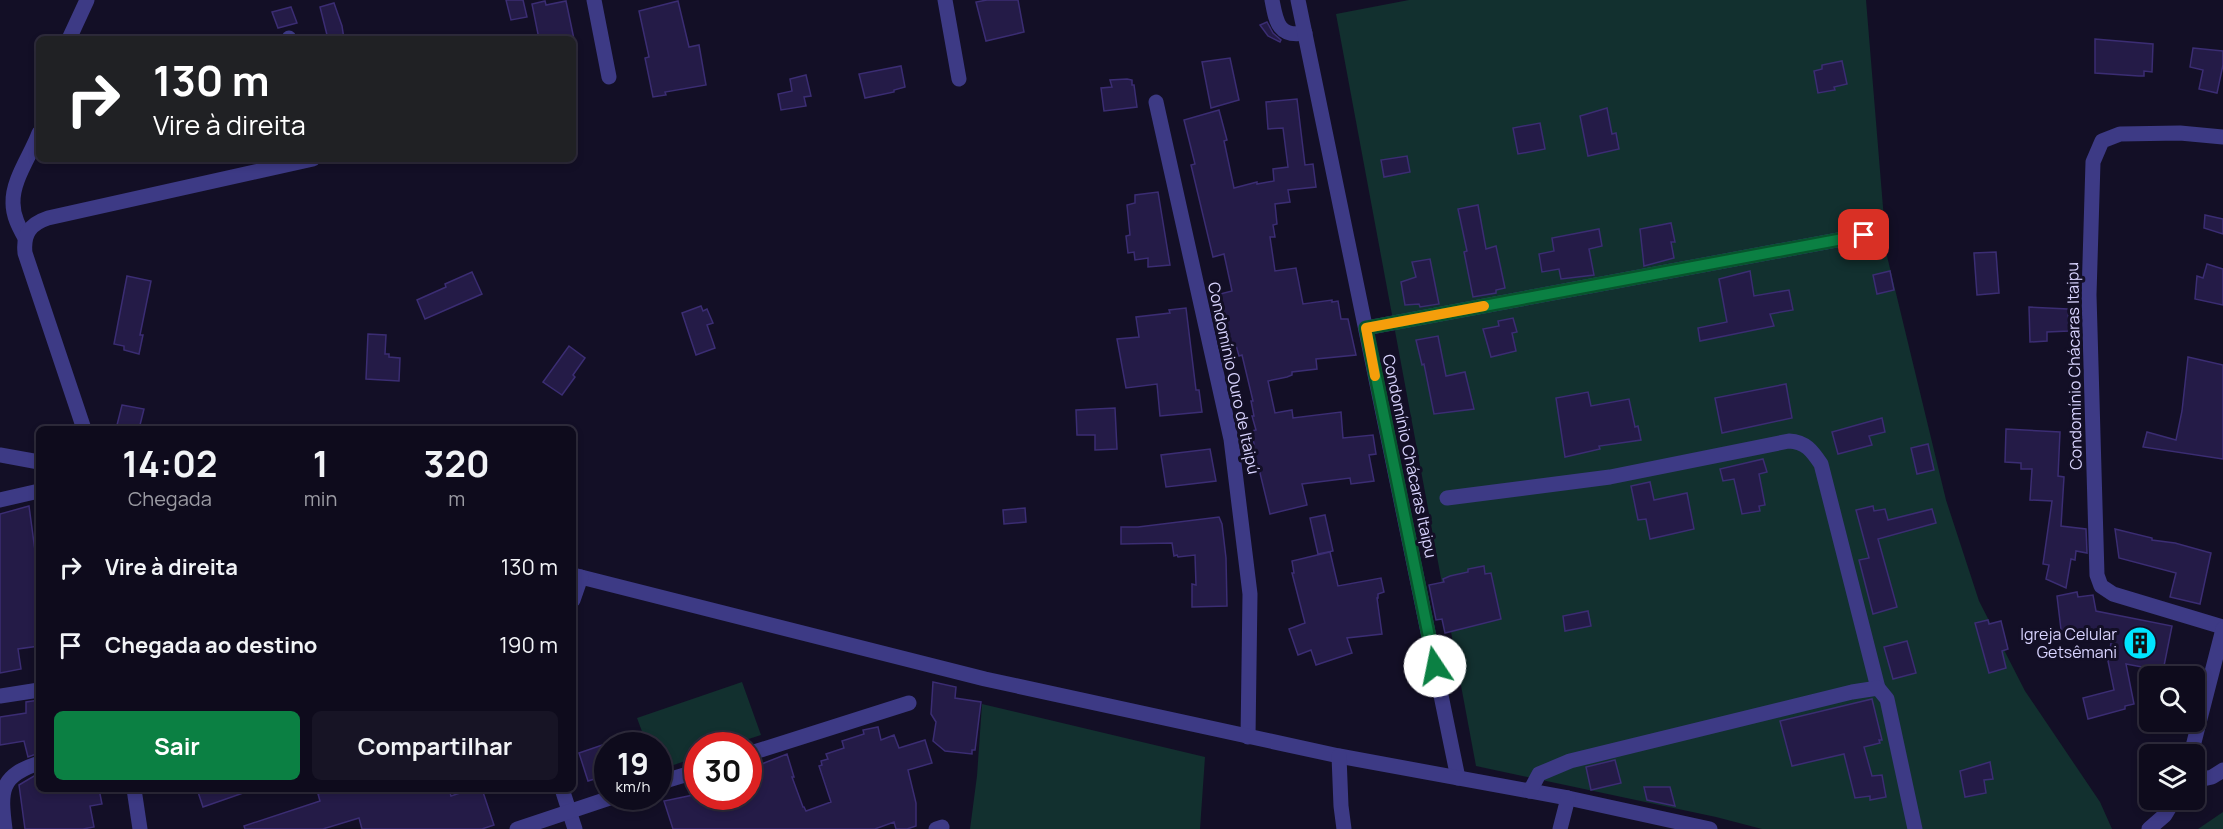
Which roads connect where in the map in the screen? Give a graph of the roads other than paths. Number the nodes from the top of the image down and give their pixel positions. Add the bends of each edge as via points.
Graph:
1 (87, 0) edge
2 (594, 0) edge
3 (945, 0) edge
4 (1272, 0) edge
5 (1298, 0) edge
6 (1305, 33) junction
7 (70, 36) edge
8 (609, 77) dead end
9 (959, 79) dead end
10 (1156, 102) dead end
11 (2223, 137) edge
12 (36, 140) edge
13 (300, 162) edge
14 (1864, 235) dead end
15 (24, 238) junction
16 (1366, 328) junction
17 (83, 426) edge
18 (0, 454) edge
19 (36, 461) edge
20 (36, 492) edge
21 (1447, 498) dead end
22 (0, 500) edge
23 (577, 576) edge
24 (2223, 628) edge
25 (1878, 688) junction
26 (36, 690) edge
27 (0, 696) edge
28 (909, 703) dead end
29 (1248, 737) junction
30 (2194, 744) edge
31 (762, 750) edge
32 (1339, 756) junction
33 (36, 764) edge
34 (2223, 770) edge
35 (1458, 778) junction
36 (2205, 779) edge
37 (1530, 791) junction
38 (134, 792) edge
39 (563, 792) edge
40 (1568, 798) junction
41 (594, 803) edge
42 (2168, 810) edge
43 (569, 812) junction
44 (5, 829) edge
45 (140, 829) edge
46 (517, 829) edge
47 (574, 829) edge
48 (1344, 829) edge
49 (1560, 829) edge
50 (1710, 829) edge
51 (1915, 829) edge
52 (2149, 829) edge

1 - 7 street
2 - 8 street
3 - 9 street
4 - 6 street via 1276,22 1282,30 1293,35
5 - 6 street, Condomínio Chácaras Itaipu
6 - 16 street, Condomínio Chácaras Itaipu
10 - 29 street, Condomínio Ouro de Itaipú via 1231,439 1250,594
11 - 24 street, Condomínio Chácaras Itaipu via 2120,134 2102,141 2093,162 2089,295 2097,575 2101,586 2113,594
12 - 15 street via 14,189 15,218
13 - 15 street via 48,218 34,225
14 - 16 street
15 - 17 street via 25,253
16 - 35 street, Condomínio Chácaras Itaipu
18 - 19 street
20 - 22 street
21 - 25 street via 1610,477 1798,442 1807,446 1821,464
23 - 29 street via 954,672
24 - 30 street, Condomínio Chácaras Itaipu
25 - 37 street via 1570,761 1539,774
25 - 51 street via 1887,699
26 - 27 street
28 - 31 street
29 - 32 street
32 - 35 street
32 - 48 street
33 - 44 street via 19,770 6,782 2,812
34 - 36 street
35 - 37 street
37 - 40 street
38 - 45 street
39 - 43 street
40 - 49 street
40 - 50 street
41 - 43 street
42 - 52 street
43 - 46 street
43 - 47 street

